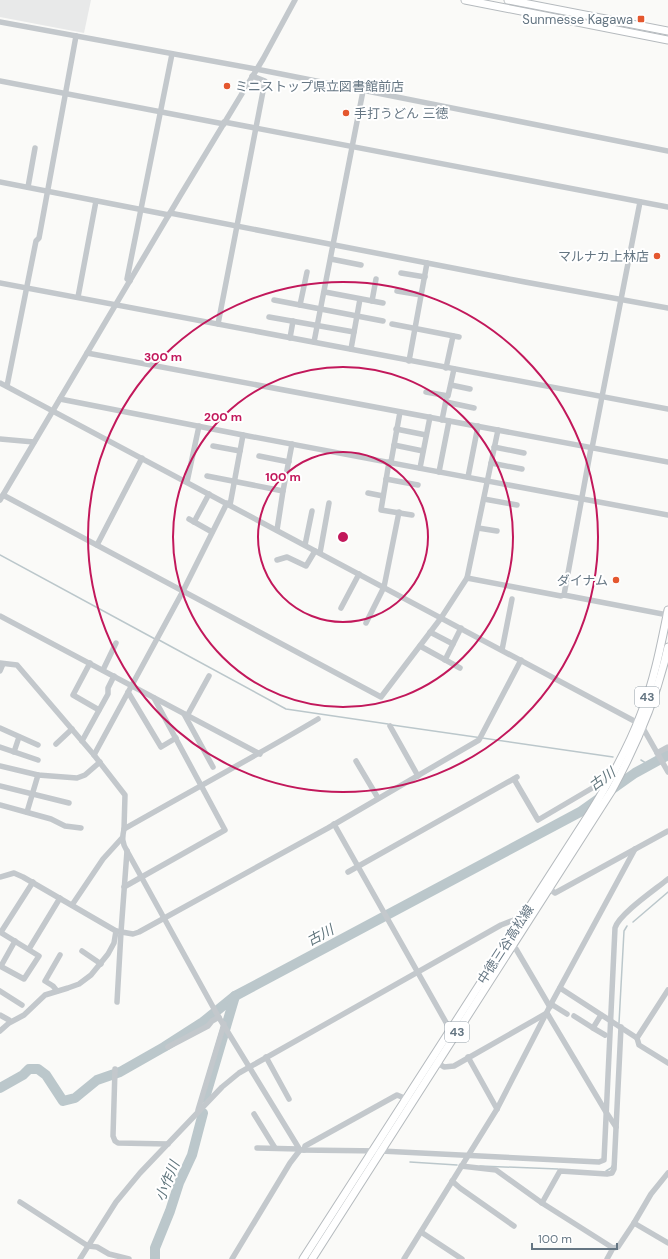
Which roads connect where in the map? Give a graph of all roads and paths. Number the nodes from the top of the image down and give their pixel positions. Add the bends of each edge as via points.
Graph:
1 (295, 0) edge
2 (465, 0) edge
3 (508, 0) edge
4 (527, 2) edge
5 (0, 22) edge
6 (668, 31) edge
7 (76, 36) junction
8 (668, 40) edge
9 (172, 54) junction
10 (256, 69) junction
11 (252, 76) junction
12 (0, 81) edge
13 (363, 91) junction
14 (65, 93) junction
15 (160, 112) junction
16 (224, 123) junction
17 (257, 129) junction
18 (352, 147) junction
19 (35, 148) dead end
20 (668, 151) edge
21 (0, 182) edge
22 (28, 187) junction
23 (48, 191) junction
24 (96, 201) junction
25 (640, 202) junction
26 (668, 207) edge
27 (140, 209) junction
28 (170, 214) junction
29 (236, 226) junction
30 (333, 244) junction
31 (331, 259) junction
32 (427, 263) junction
33 (361, 265) dead end
34 (308, 272) dead end
35 (401, 273) dead end
36 (425, 277) junction
37 (376, 279) dead end
38 (130, 281) junction
39 (0, 283) edge
40 (28, 288) junction
41 (398, 291) dead end
42 (324, 292) junction
43 (421, 295) junction
44 (78, 297) junction
45 (360, 299) junction
46 (274, 300) dead end
47 (621, 300) junction
48 (372, 301) junction
49 (383, 303) dead end
50 (116, 304) junction
51 (300, 305) junction
52 (668, 308) edge
53 (321, 309) junction
54 (357, 316) junction
55 (270, 317) dead end
56 (293, 321) junction
57 (383, 321) dead end
58 (218, 324) junction
59 (392, 324) dead end
60 (318, 326) junction
61 (415, 329) junction
62 (354, 332) junction
63 (290, 338) junction
64 (314, 342) junction
65 (351, 349) junction
66 (87, 353) junction
67 (409, 361) junction
68 (446, 368) junction
69 (454, 369) junction
70 (0, 383) edge
71 (451, 385) junction
72 (7, 386) junction
73 (470, 389) dead end
74 (426, 392) dead end
75 (447, 396) junction
76 (602, 397) junction
77 (60, 399) junction
78 (446, 402) junction
79 (474, 408) dead end
80 (668, 409) edge
81 (53, 411) junction
82 (400, 412) junction
83 (430, 417) junction
84 (442, 420) junction
85 (449, 421) junction
86 (199, 426) junction
87 (478, 426) junction
88 (396, 429) junction
89 (498, 430) junction
90 (243, 435) junction
91 (426, 435) junction
92 (0, 439) edge
93 (34, 442) junction
94 (292, 444) junction
95 (394, 445) junction
96 (213, 446) dead end
97 (494, 448) junction
98 (592, 448) junction
99 (240, 451) junction
100 (423, 451) junction
101 (524, 453) dead end
102 (259, 456) dead end
103 (142, 458) junction
104 (289, 462) junction
105 (390, 462) junction
106 (668, 462) edge
107 (491, 463) junction
108 (420, 468) junction
109 (522, 469) dead end
110 (439, 472) junction
111 (207, 476) dead end
112 (386, 478) junction
113 (468, 478) junction
114 (235, 481) junction
115 (487, 481) junction
116 (187, 482) junction
117 (418, 485) dead end
118 (283, 491) junction
119 (368, 493) dead end
120 (209, 494) junction
121 (383, 496) junction
122 (2, 498) edge
123 (484, 499) junction
124 (581, 499) junction
125 (329, 503) dead end
126 (229, 504) junction
127 (517, 505) dead end
128 (312, 511) dead end
129 (399, 512) junction
130 (412, 515) dead end
131 (668, 515) edge
132 (478, 528) junction
133 (277, 530) junction
134 (497, 531) dead end
135 (212, 532) junction
136 (97, 545) junction
137 (305, 545) junction
138 (318, 552) junction
139 (277, 560) dead end
140 (359, 574) junction
141 (468, 578) junction
142 (384, 587) junction
143 (183, 591) junction
144 (564, 595) junction
145 (512, 599) dead end
146 (341, 608) dead end
147 (668, 613) edge
148 (0, 616) edge
149 (441, 618) junction
150 (366, 623) dead end
151 (461, 628) junction
152 (430, 632) junction
153 (116, 643) dead end
154 (453, 644) junction
155 (420, 646) junction
156 (668, 647) edge
157 (502, 650) junction
158 (445, 660) junction
159 (521, 660) junction
160 (90, 663) junction
161 (1, 664) edge
162 (460, 668) dead end
163 (102, 670) junction
164 (0, 671) edge
165 (114, 676) junction
166 (209, 676) dead end
167 (131, 686) junction
168 (128, 692) junction
169 (154, 698) junction
170 (99, 710) junction
171 (185, 715) junction
172 (318, 719) dead end
173 (640, 725) junction
174 (390, 726) dead end
175 (0, 728) edge
176 (72, 729) junction
177 (19, 737) junction
178 (176, 738) junction
179 (82, 741) junction
180 (56, 744) dead end
181 (38, 745) dead end
182 (0, 747) edge
183 (668, 747) edge
184 (14, 752) junction
185 (260, 754) junction
186 (658, 754) junction
187 (94, 755) junction
188 (38, 760) dead end
189 (356, 761) dead end
190 (100, 762) junction
191 (0, 766) edge
192 (213, 767) dead end
193 (668, 771) edge
194 (38, 775) junction
195 (418, 776) junction
196 (611, 777) junction
197 (202, 785) junction
198 (0, 786) edge
199 (32, 794) junction
200 (378, 798) junction
201 (69, 804) dead end
202 (0, 805) edge
203 (27, 812) junction
204 (331, 826) junction
205 (81, 828) dead end
206 (124, 829) junction
207 (668, 831) edge
208 (122, 838) junction
209 (635, 850) junction
210 (126, 851) junction
211 (358, 867) junction
212 (348, 872) dead end
213 (0, 877) edge
214 (141, 878) junction
215 (668, 879) edge
216 (33, 882) junction
217 (124, 887) junction
218 (546, 887) junction
219 (60, 898) junction
220 (72, 905) junction
221 (164, 919) junction
222 (523, 922) junction
223 (118, 931) junction
224 (0, 932) edge
225 (15, 941) junction
226 (512, 946) junction
227 (29, 949) junction
228 (82, 951) dead end
229 (60, 955) dead end
230 (101, 964) junction
231 (1, 966) edge
232 (418, 972) junction
233 (560, 988) junction
234 (668, 990) edge
235 (0, 991) edge
236 (58, 991) junction
237 (117, 1002) dead end
238 (22, 1005) dead end
239 (550, 1006) junction
240 (547, 1013) junction
241 (567, 1014) dead end
242 (0, 1015) edge
243 (601, 1015) junction
244 (219, 1016) junction
245 (574, 1016) dead end
246 (9, 1020) dead end
247 (610, 1021) junction
248 (226, 1027) junction
249 (620, 1027) junction
250 (593, 1028) junction
251 (450, 1029) junction
252 (0, 1031) edge
253 (605, 1035) dead end
254 (454, 1036) junction
255 (637, 1038) junction
256 (168, 1047) dead end
257 (266, 1057) junction
258 (468, 1057) junction
259 (434, 1061) junction
260 (668, 1063) edge
261 (248, 1067) junction
262 (115, 1069) dead end
263 (289, 1098) dead end
264 (409, 1100) junction
265 (497, 1108) junction
266 (198, 1112) junction
267 (606, 1112) junction
268 (254, 1114) dead end
269 (616, 1127) junction
270 (168, 1144) junction
271 (257, 1148) dead end
272 (275, 1148) junction
273 (301, 1150) junction
274 (372, 1151) junction
275 (381, 1151) junction
276 (468, 1155) junction
277 (461, 1166) junction
278 (668, 1173) edge
279 (452, 1181) junction
280 (20, 1202) dead end
281 (542, 1203) junction
282 (634, 1223) junction
283 (514, 1226) dead end
284 (421, 1232) junction
285 (668, 1243) edge
286 (88, 1246) junction
287 (614, 1248) junction
288 (80, 1259) edge
289 (129, 1259) edge
290 (232, 1259) edge
291 (303, 1259) edge
292 (312, 1259) edge
293 (404, 1259) edge
294 (462, 1259) edge
295 (607, 1259) edge

1 - 10 street
2 - 8 main road
3 - 4 main road
4 - 6 main road
5 - 7 street
7 - 9 street
7 - 14 street
9 - 10 street
9 - 15 street
10 - 11 street
10 - 13 street
11 - 16 street
11 - 17 street via 265,81
12 - 14 street
13 - 18 street
13 - 20 street
14 - 15 street
14 - 23 street
15 - 16 street
15 - 27 street
16 - 17 street
16 - 28 street
17 - 18 street
17 - 29 street
18 - 25 street
18 - 30 street
19 - 22 street
21 - 22 street
22 - 23 street
23 - 24 street
23 - 40 street
24 - 27 street
24 - 44 street
25 - 26 street
25 - 47 street
27 - 28 street
27 - 38 street via 127,279
28 - 29 street
28 - 38 street
29 - 30 street
29 - 58 street
30 - 31 street
30 - 32 street
31 - 33 street
31 - 42 street
32 - 36 street
32 - 47 street
34 - 51 street
35 - 36 street
36 - 43 street
37 - 48 street
38 - 50 street
39 - 40 street
40 - 44 street
40 - 72 street
41 - 43 street
42 - 45 street
42 - 53 street
43 - 61 street
44 - 50 street
45 - 48 street
45 - 54 street
46 - 51 street
47 - 52 street
47 - 76 street
48 - 49 street
50 - 58 street
50 - 66 street
51 - 53 street
53 - 54 street
53 - 60 street
54 - 57 street
54 - 62 street
55 - 56 street
56 - 60 street
56 - 63 street
58 - 63 street
59 - 61 street
60 - 62 street
60 - 64 street
61 - 67 street
61 - 68 street via 456,336
62 - 65 street
63 - 64 street
64 - 65 street
65 - 67 street
66 - 77 street
66 - 82 street
67 - 68 street
68 - 69 street
69 - 71 street
69 - 76 street
70 - 72 street
71 - 73 street
71 - 75 street
72 - 81 street
74 - 75 street
75 - 78 street
76 - 80 street
76 - 98 street
77 - 81 street
77 - 86 street
78 - 79 street
78 - 84 street
81 - 93 street
81 - 103 street
82 - 83 street
82 - 88 street
83 - 84 street
83 - 91 street
84 - 85 street
85 - 87 street
85 - 110 street
86 - 90 street
86 - 116 street
87 - 89 street
87 - 113 street
88 - 91 street
88 - 95 street
89 - 97 street
89 - 98 street
90 - 94 street
90 - 99 street
91 - 100 street
92 - 93 street
93 - 122 street
94 - 104 street
94 - 105 street
95 - 100 street
95 - 105 street
96 - 99 street
97 - 101 street
97 - 107 street
98 - 106 street
98 - 124 street
99 - 114 street
100 - 108 street
102 - 104 street
103 - 116 street
103 - 136 street
104 - 118 street
105 - 108 street
105 - 112 street
107 - 109 street
107 - 115 street
108 - 110 street
110 - 113 street
111 - 114 street
112 - 117 street
112 - 121 street
113 - 115 street
114 - 118 street
114 - 126 street
115 - 123 street
115 - 124 street
116 - 120 street
118 - 133 street
119 - 121 street
120 - 126 street
120 - 135 street via 192,521
121 - 129 street via 381,510
122 - 136 street
123 - 127 street
123 - 132 street
124 - 131 street
124 - 144 street
125 - 138 street
126 - 133 street
126 - 135 street
128 - 137 street
129 - 130 street
129 - 142 street
132 - 134 street
132 - 141 street
133 - 137 street
135 - 143 street
136 - 143 street
137 - 138 street
138 - 139 street via 306,566 287,557
138 - 140 street
140 - 142 street
140 - 146 street via 349,600
141 - 144 street
141 - 149 street
142 - 149 street
142 - 150 street
143 - 155 street via 381,697
143 - 167 street
144 - 147 street
145 - 157 street
147 - 173 main road, 中徳三谷高松線 / 43
148 - 160 street
149 - 151 street
149 - 152 street
151 - 154 street
151 - 157 street
152 - 154 street
152 - 155 street
153 - 163 street
154 - 158 street
155 - 158 street
156 - 173 main road, 中徳三谷高松線 / 43 via 657,688
157 - 159 street
158 - 162 street
159 - 173 street
159 - 195 street via 479,740
160 - 163 street
160 - 170 street via 73,695
161 - 164 street
161 - 176 street via 17,665
163 - 165 street
165 - 167 street
165 - 170 street
166 - 171 street
167 - 168 street
167 - 169 street
168 - 178 street via 161,747
168 - 187 street
169 - 171 street
169 - 178 street
170 - 179 street
171 - 185 street
171 - 192 street
172 - 185 street
173 - 186 street
173 - 196 main road, 中徳三谷高松線 / 43
173 - 218 main road, 中徳三谷高松線 / 43 via 622,773 603,806
174 - 195 street
175 - 177 street
176 - 179 street
176 - 180 street
177 - 181 street
177 - 184 street
178 - 197 street
179 - 187 street
182 - 184 street
183 - 186 street
184 - 188 street
185 - 197 street
186 - 193 street
187 - 190 street
189 - 200 street
190 - 194 street via 85,775 77,778
190 - 206 street via 125,795
191 - 194 street
194 - 199 street
195 - 200 street
196 - 211 street via 538,820 516,778
196 - 218 main road, 中徳三谷高松線 / 43
197 - 206 street
197 - 214 street via 225,830
198 - 199 street
199 - 201 street
199 - 203 street
200 - 204 street
202 - 203 street
203 - 205 street via 65,826
204 - 211 street
204 - 221 street
206 - 208 street
207 - 209 street
208 - 210 street
208 - 220 street via 103,859
209 - 218 street via 555,893
209 - 233 street
210 - 214 street
210 - 217 street
211 - 212 street
211 - 232 street
213 - 216 street via 14,873
214 - 217 street
214 - 221 street
215 - 247 street via 627,911 616,923
216 - 219 street
216 - 224 street
217 - 223 street
218 - 222 main road, 中徳三谷高松線 / 43
219 - 220 street
219 - 227 street
220 - 223 street
221 - 223 street via 132,934
221 - 244 street
222 - 226 main road, 中徳三谷高松線 / 43
222 - 232 street via 514,920 501,925
222 - 251 main road, 中徳三谷高松線 / 43
223 - 230 street
223 - 237 street
224 - 225 street
225 - 227 street
225 - 231 street
226 - 239 street
226 - 254 main road, 中徳三谷高松線 / 43
227 - 231 street via 39,956 24,979
228 - 230 street
229 - 236 street via 45,981
230 - 236 street via 79,984
232 - 251 street
232 - 257 street
233 - 239 street
233 - 243 street
234 - 255 street
235 - 238 street
236 - 252 street via 44,995 24,1015
239 - 240 street
239 - 241 street
240 - 258 street
240 - 265 street
240 - 267 street
242 - 246 street
243 - 247 street
243 - 250 street
244 - 248 street
244 - 256 street via 208,1026
245 - 250 street
247 - 249 street
247 - 267 street
248 - 261 street
248 - 266 street
249 - 255 street
249 - 269 street
250 - 253 street
251 - 254 street
251 - 259 main road, 中徳三谷高松線 / 43
254 - 259 main road, 中徳三谷高松線 / 43
255 - 260 street via 639,1045
257 - 261 street
257 - 263 street
258 - 259 street via 454,1066 444,1067
258 - 265 street
259 - 264 main road, 中徳三谷高松線 / 43
261 - 266 street via 222,1087
261 - 273 street
262 - 270 street via 115,1141
264 - 273 street via 397,1095
264 - 274 main road, 中徳三谷高松線 / 43
264 - 275 main road, 中徳三谷高松線 / 43
265 - 276 street
266 - 270 street
267 - 269 street
267 - 276 street via 604,1160 599,1162
268 - 272 street
269 - 281 street via 612,1173 560,1171
270 - 286 street via 116,1202
271 - 272 street
272 - 273 street
273 - 274 street
273 - 290 street via 290,1163
274 - 275 street
274 - 291 main road, 中徳三谷高松線 / 43
275 - 276 street
275 - 292 main road, 中徳三谷高松線 / 43
276 - 277 street
277 - 279 street
277 - 281 street via 496,1170
278 - 282 street via 651,1194
279 - 283 street
279 - 284 street
280 - 286 street
281 - 287 street
282 - 285 street
282 - 287 street via 618,1247
284 - 293 street
284 - 294 street
286 - 288 street
286 - 289 street
287 - 295 street

